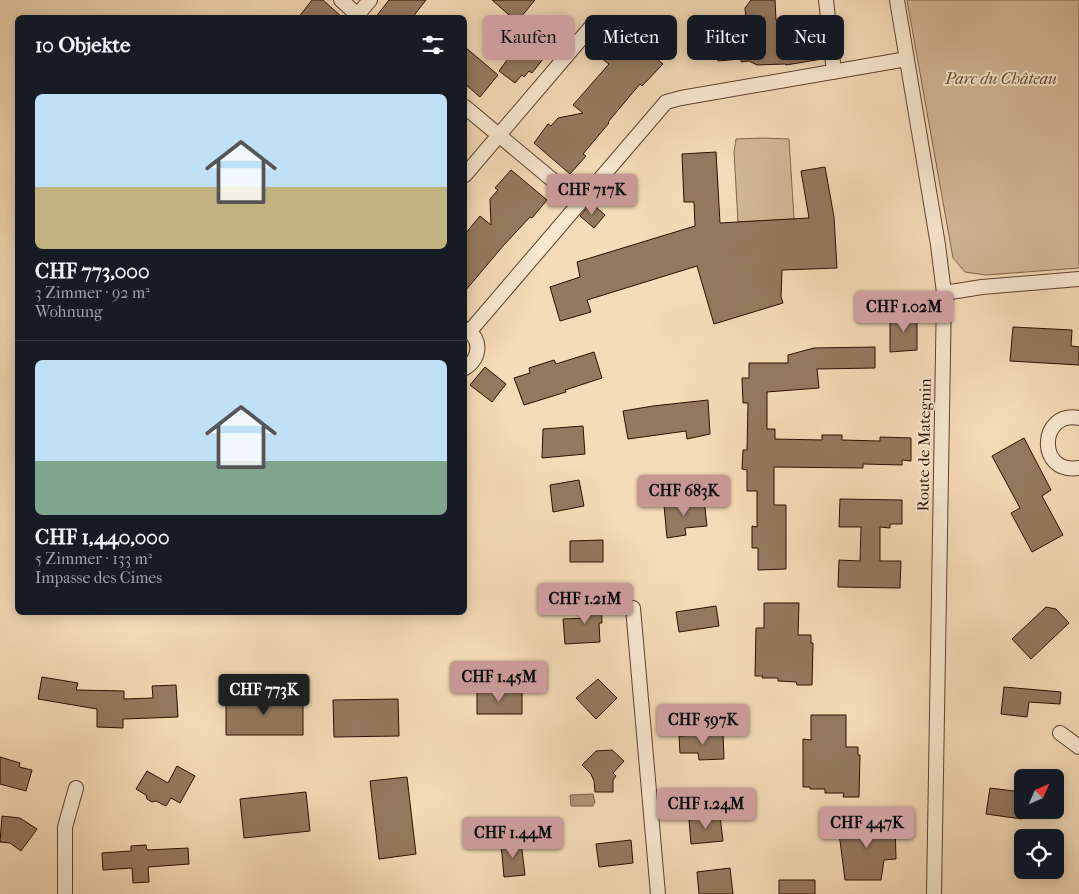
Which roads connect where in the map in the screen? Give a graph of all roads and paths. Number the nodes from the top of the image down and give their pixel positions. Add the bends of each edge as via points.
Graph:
1 (341, 0) edge
2 (370, 0) edge
3 (826, 0) edge
4 (897, 0) edge
5 (357, 15) edge
6 (359, 15) edge
7 (585, 34) edge
8 (908, 59) junction
9 (834, 72) junction
10 (467, 109) edge
11 (498, 136) junction
12 (467, 173) edge
13 (579, 202) junction
14 (1079, 279) edge
15 (944, 293) junction
16 (467, 330) edge
17 (467, 366) edge
18 (1079, 418) edge
19 (1079, 468) edge
20 (633, 608) dead end
21 (1060, 733) dead end
22 (1079, 746) edge
23 (76, 788) dead end
24 (65, 894) edge
25 (658, 894) edge
26 (934, 894) edge

1 - 5 street
2 - 6 street
3 - 9 street
4 - 8 street, Route de Mategnin
7 - 11 street
8 - 9 street
8 - 15 street, Route de Mategnin
9 - 13 street via 666,102
10 - 11 street
11 - 12 street
11 - 13 street
13 - 16 street
14 - 15 street
15 - 26 street, Route de Mategnin
16 - 17 street via 476,339 478,348 476,358
18 - 19 street via 1060,421 1051,428 1046,443 1056,463
20 - 25 street
21 - 22 street
23 - 24 street via 64,827

